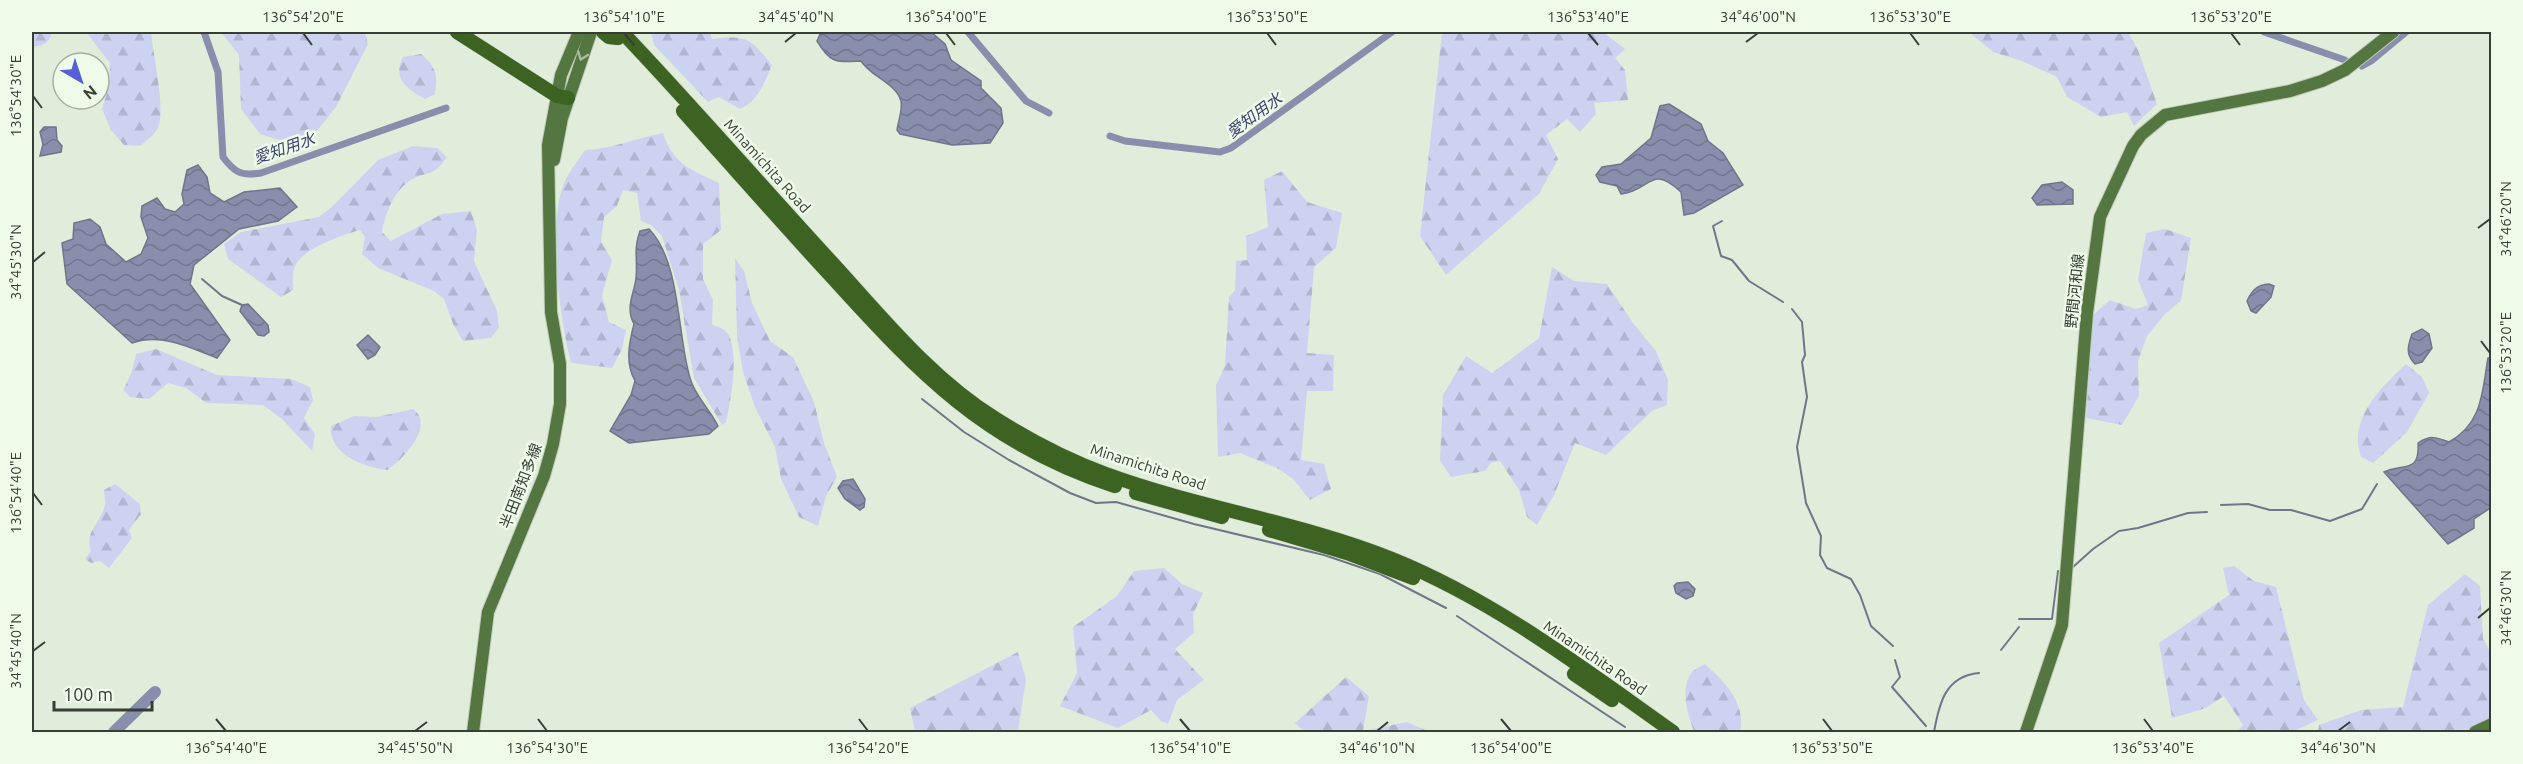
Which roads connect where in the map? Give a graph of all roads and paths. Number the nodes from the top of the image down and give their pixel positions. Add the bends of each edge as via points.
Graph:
1 (457, 32) edge
2 (470, 32) edge
3 (579, 32) edge
4 (591, 32) edge
5 (603, 32) edge
6 (2393, 32) edge
7 (620, 33) edge
8 (561, 94) junction
9 (2492, 724) edge
10 (472, 732) edge
11 (1658, 732) edge
12 (1673, 732) edge
13 (2026, 732) edge
14 (2475, 732) edge

1 - 8 highway
2 - 8 highway
3 - 8 main road, 半田南知多線
4 -> 8 main road, 半田南知多線
5 - 7 highway via 609,37
6 - 13 main road, 野間河和線 via 2346,70 2322,81 2290,92 2165,115 2133,147 2100,217 2087,313 2062,625
7 - 11 highway, Minamichita Road via 876,325 935,384 994,430 1027,450 1097,480 1308,541 1422,582 1520,637
7 - 12 highway, Minamichita Road via 676,81 677,90 893,330 941,377 994,418 1048,449 1106,474 1309,531 1427,574 1520,627
8 - 10 main road, 半田南知多線 via 549,209 551,312 560,364 561,404 544,476 488,612
9 - 14 main road

